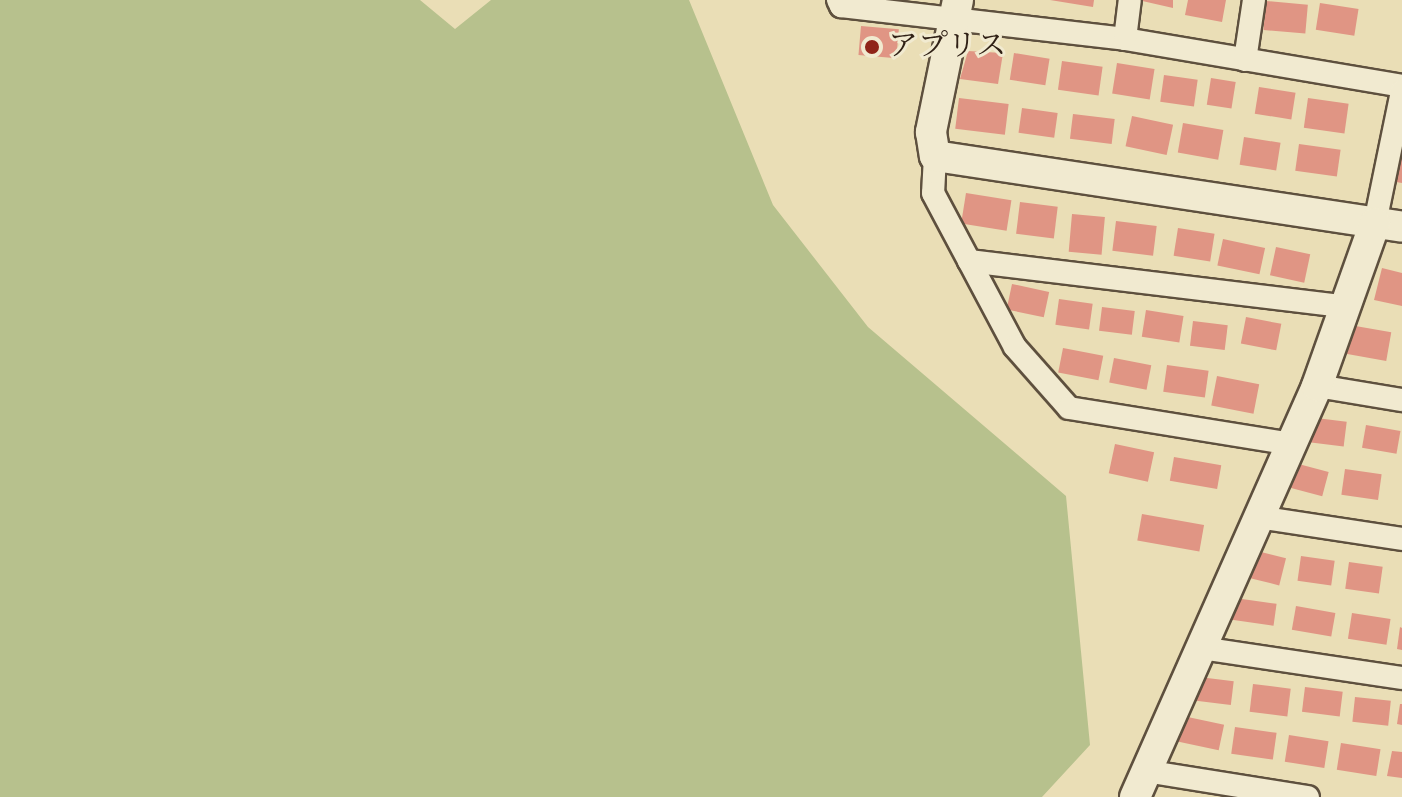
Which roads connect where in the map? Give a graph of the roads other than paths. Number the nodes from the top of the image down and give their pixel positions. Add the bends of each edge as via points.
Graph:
1 (838, 0) edge
2 (1130, 0) edge
3 (1254, 0) edge
4 (957, 10) edge
5 (1125, 39) junction
6 (1245, 60) junction
7 (1402, 89) edge
8 (935, 156) junction
9 (1389, 225) edge
10 (969, 261) junction
11 (1342, 306) junction
12 (1317, 386) junction
13 (1402, 400) edge
14 (1291, 444) junction
15 (1258, 517) junction
16 (1402, 539) edge
17 (1201, 648) junction
18 (1402, 678) edge
19 (1140, 784) edge
20 (1308, 797) edge

1 - 4 street via 841,6
2 - 5 street
3 - 6 street
4 - 5 street
4 - 8 street via 931,132
5 - 6 street
6 - 7 street
7 - 9 street
8 - 9 street
8 - 10 street via 933,193
9 - 11 street
10 - 11 street
10 - 14 street via 1015,347 1069,408
11 - 12 street
12 - 13 street
12 - 14 street
14 - 15 street
15 - 16 street
15 - 17 street
17 - 18 street
17 - 19 street
19 - 20 street

